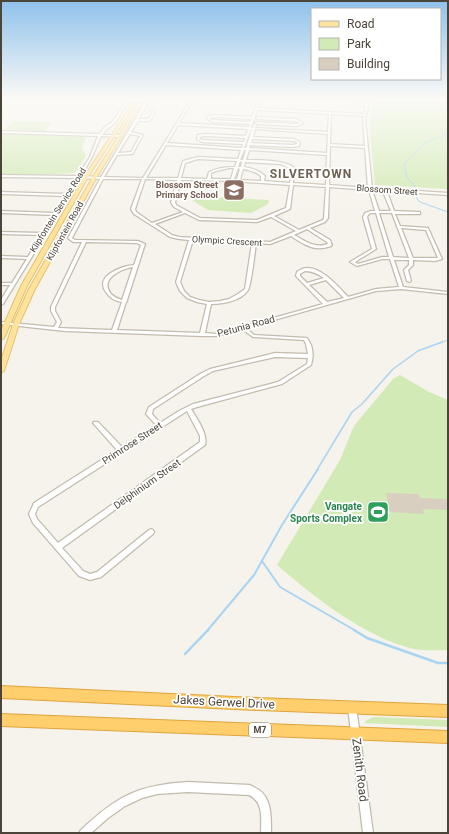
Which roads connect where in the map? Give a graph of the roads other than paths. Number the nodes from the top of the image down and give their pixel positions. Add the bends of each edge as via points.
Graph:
1 (95, 137) edge
2 (99, 137) edge
3 (112, 137) edge
4 (119, 137) edge
5 (127, 137) edge
6 (141, 137) edge
7 (169, 137) edge
8 (199, 137) edge
9 (247, 137) edge
10 (329, 137) edge
11 (365, 137) edge
12 (251, 138) joint
13 (276, 139) junction
14 (97, 141) junction
15 (245, 143) junction
16 (165, 144) junction
17 (249, 144) junction
18 (274, 145) junction
19 (329, 145) junction
20 (366, 147) junction
21 (243, 149) junction
22 (247, 149) junction
23 (117, 154) junction
24 (328, 154) junction
25 (239, 161) junction
26 (244, 161) junction
27 (237, 168) junction
28 (242, 168) junction
29 (80, 175) junction
30 (87, 175) junction
31 (1, 176) edge
32 (95, 176) junction
33 (104, 176) junction
34 (145, 177) junction
35 (180, 178) junction
36 (209, 178) junction
37 (233, 179) junction
38 (238, 179) junction
39 (262, 181) junction
40 (291, 183) junction
41 (327, 185) junction
42 (370, 188) junction
43 (1, 193) edge
44 (448, 193) edge
45 (386, 194) dead end
46 (67, 195) junction
47 (1, 212) edge
48 (185, 212) junction
49 (377, 212) junction
50 (393, 212) junction
51 (420, 213) dead end
52 (56, 214) junction
53 (272, 216) junction
54 (152, 224) junction
55 (398, 227) junction
56 (307, 228) junction
57 (299, 231) junction
58 (1, 233) edge
59 (43, 234) junction
60 (292, 234) junction
61 (191, 239) junction
62 (85, 241) junction
63 (254, 242) junction
64 (1, 257) edge
65 (29, 258) junction
66 (392, 259) junction
67 (410, 259) junction
68 (136, 266) junction
69 (326, 279) junction
70 (409, 281) dead end
71 (1, 284) edge
72 (13, 284) junction
73 (306, 284) junction
74 (401, 288) junction
75 (448, 294) edge
76 (347, 298) junction
77 (125, 301) junction
78 (209, 303) junction
79 (1, 304) edge
80 (326, 304) junction
81 (4, 323) edge
82 (16, 324) junction
83 (244, 328) junction
84 (55, 329) junction
85 (114, 332) junction
86 (202, 335) junction
87 (1, 338) edge
88 (311, 356) junction
89 (1, 371) edge
90 (188, 408) junction
91 (96, 423) dead end
92 (159, 425) junction
93 (121, 450) junction
94 (151, 532) dead end
95 (58, 547) junction
96 (1, 692) edge
97 (352, 707) junction
98 (448, 711) edge
99 (1, 720) edge
100 (356, 734) junction
101 (448, 737) edge
102 (84, 833) edge
103 (266, 833) edge
104 (368, 833) edge

1 - 14 street
2 - 14 street, Klipfontein Service Road
3 - 30 main road, Klipfontein Road
4 - 32 main road, Klipfontein Road
5 - 23 street
6 - 23 street via 132,153
7 - 16 street
8 - 15 street via 198,139 202,141
9 - 15 street
10 - 19 street
11 - 20 street
12 - 13 street
12 - 17 street
13 - 18 street
13 - 18 street via 297,141 299,144
14 - 29 street, Klipfontein Service Road via 94,152
15 - 21 street
16 - 21 street
16 - 34 street
17 - 18 street
17 - 22 street
19 - 20 street
19 - 24 street
20 - 42 street
21 - 22 street
21 - 25 street
22 - 24 street
22 - 26 street
23 - 33 street
24 - 41 street
25 - 26 street
25 - 27 street
25 - 35 street via 195,158 184,162
26 - 28 street
26 - 40 street via 285,164 293,169
27 - 28 street
27 - 36 street via 215,170 210,173
27 - 37 street
28 - 38 street
28 - 39 street via 260,172 263,176
29 - 30 street, Blossom Street
29 - 31 street, Blossom Street
29 - 46 street, Klipfontein Service Road
30 - 32 street, Blossom Street
30 - 81 main road, Klipfontein Road
32 - 33 street, Blossom Street
32 - 82 main road, Klipfontein Road via 32,289
33 - 34 street, Blossom Street
33 - 62 street via 70,238
34 - 35 street, Blossom Street
34 - 54 street, Olympic Crescent via 133,209
35 - 36 street, Blossom Street
35 - 48 street via 173,204
36 - 37 street, Blossom Street
37 - 38 street, Blossom Street
38 - 39 street, Blossom Street
39 - 40 street, Blossom Street
40 - 41 street, Blossom Street
40 - 53 street via 288,209
41 - 42 street, Blossom Street
41 - 56 street, Olympic Crescent via 325,220
42 - 44 street, Blossom Street
42 - 49 street
43 - 46 street
45 - 50 street
46 - 52 street, Klipfontein Service Road
47 - 52 street
48 - 53 street via 199,219 246,222 257,222
48 - 54 street
49 - 50 street
49 - 66 street
49 - 66 street via 368,213 365,217 373,250 352,262 357,264
50 - 51 street
50 - 55 street
52 - 59 street, Klipfontein Service Road
53 - 57 street
54 - 61 street, Olympic Crescent via 174,237
55 - 67 street
55 - 67 street via 427,228 440,258
56 - 57 street, Olympic Crescent
56 - 60 street via 329,241 330,245 314,248
57 - 60 street, Olympic Crescent
58 - 59 street
59 - 65 street, Klipfontein Service Road
60 - 63 street, Olympic Crescent via 273,242
61 - 63 street, Olympic Crescent
61 - 78 street via 178,282 179,288 191,298
62 - 68 street via 141,243 143,246
62 - 84 street via 53,307 59,322
63 - 78 street via 247,289 233,299
64 - 65 street
65 - 72 street, Klipfontein Service Road
66 - 67 street
66 - 74 street
67 - 70 street via 411,265 406,270
68 - 77 street
68 - 77 street via 127,266 112,274 104,286 115,300
69 - 73 street
69 - 73 street via 318,271 300,271 298,276
69 - 76 street
71 - 72 street
72 - 79 street, Klipfontein Service Road
73 - 80 street
74 - 75 street, Petunia Road
74 - 76 street, Petunia Road via 376,290
76 - 80 street, Petunia Road
77 - 85 street
78 - 86 street
80 - 83 street, Petunia Road
81 - 82 street, Petunia Road
81 - 87 main road, Klipfontein Road
82 - 84 street, Petunia Road
82 - 89 main road, Klipfontein Road
83 - 86 street, Petunia Road via 224,334
83 - 88 street via 253,336 305,339 309,343
84 - 85 street, Petunia Road
85 - 86 street, Petunia Road
88 - 90 street, Primrose Street via 309,365 280,383
88 - 92 street via 275,355 206,373 151,408 149,414
90 - 92 street, Primrose Street
90 - 95 street, Delphinium Street via 203,436 203,443
91 - 93 street
92 - 93 street, Primrose Street
93 - 95 street, Primrose Street via 36,505 33,518
94 - 95 street, Primrose Street via 95,576 81,574
96 - 97 highway, Jakes Gerwel Drive
97 - 98 highway, Jakes Gerwel Drive
97 - 100 street, Zenith Road
99 - 100 highway, M7
100 - 101 highway, M7
100 - 104 street, Zenith Road
102 - 103 street via 126,800 179,786 256,792 261,796 266,811

